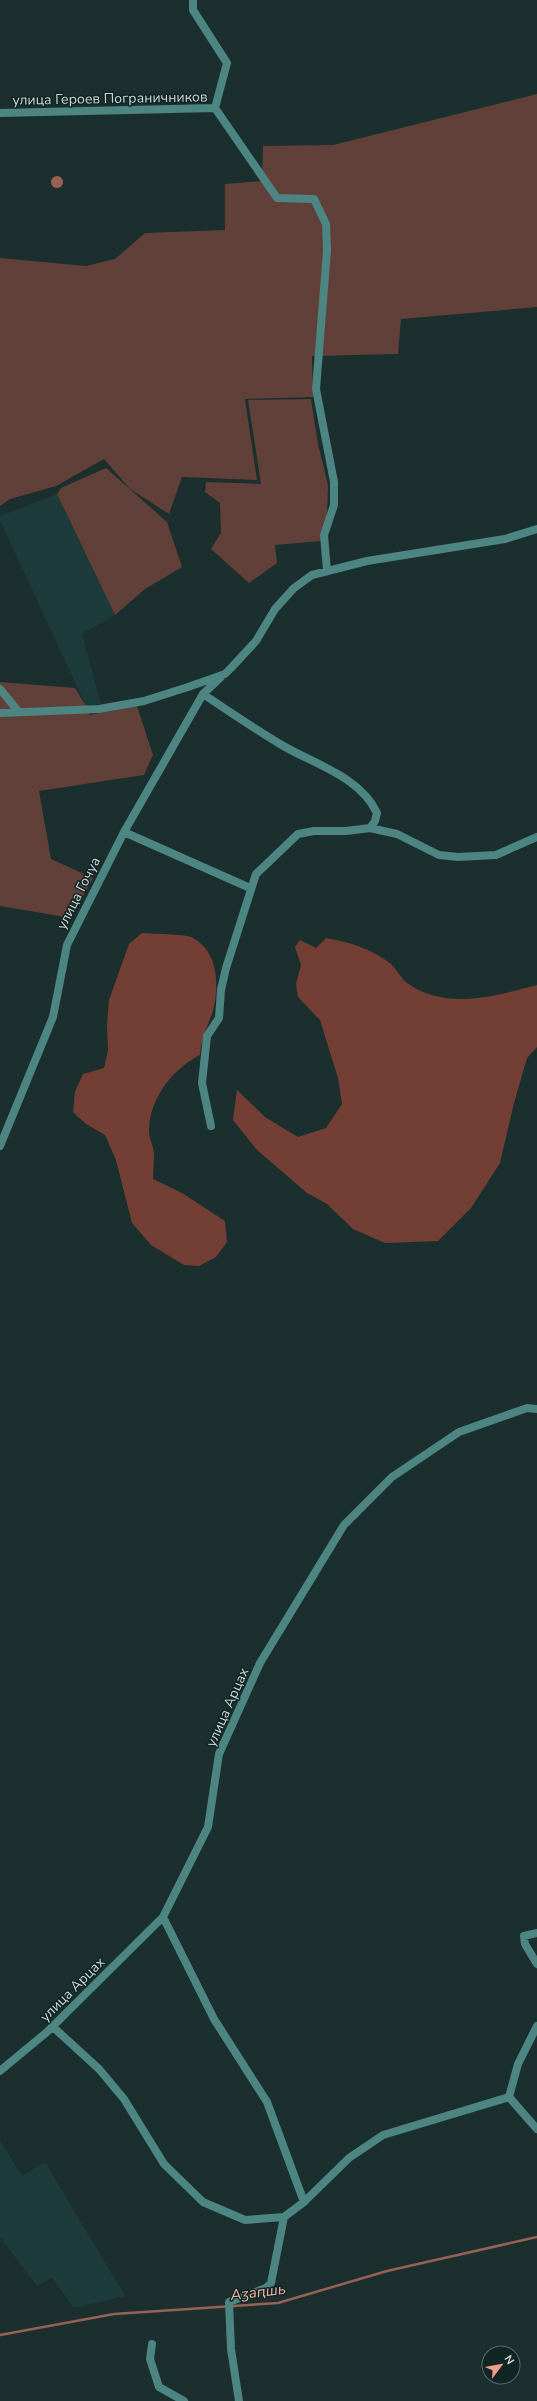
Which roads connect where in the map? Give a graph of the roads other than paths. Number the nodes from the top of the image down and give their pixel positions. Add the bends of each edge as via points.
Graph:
1 (193, 0) edge
2 (215, 108) junction
3 (0, 113) edge
4 (537, 529) edge
5 (327, 571) junction
6 (225, 674) junction
7 (0, 689) edge
8 (203, 694) junction
9 (18, 711) junction
10 (0, 713) edge
11 (370, 828) junction
12 (124, 832) junction
13 (537, 837) edge
14 (250, 888) junction
15 (211, 1126) dead end
16 (0, 1146) edge
17 (537, 1409) edge
18 (163, 1917) junction
19 (537, 1933) edge
20 (537, 1964) edge
21 (52, 2026) junction
22 (537, 2026) edge
23 (0, 2071) edge
24 (509, 2097) junction
25 (537, 2128) edge
26 (304, 2202) junction
27 (284, 2217) junction
28 (152, 2344) dead end
29 (184, 2401) edge
30 (239, 2401) edge

1 - 2 street via 193,10 227,63
2 - 3 street, улица Героев Пограничников
2 - 5 street, улица Героев Пограничников via 277,198 314,199 326,224 327,250 316,389 334,482 334,505 324,535
4 - 5 street, улица Гочуа via 505,539 451,549 422,551
5 - 6 street, улица Гочуа via 312,575 294,588 275,609 256,640
6 - 8 street, улица Гочуа
6 - 9 street via 144,701 99,708
7 - 9 street
8 - 11 street via 281,745 350,782 373,805 377,813
8 - 12 street, улица Гочуа
9 - 10 street
11 - 13 street via 397,834 439,855 458,858 496,855
11 - 14 street via 298,834 256,874
12 - 14 street
12 - 16 street, улица Гочуа via 67,945 52,1017
14 - 15 street via 220,990 219,1018 207,1036 202,1083
17 - 18 street, улица Арцах via 527,1408 459,1432 392,1477 344,1525 260,1663 219,1754 208,1827
18 - 21 street, улица Арцах
18 - 26 street via 214,2018 267,2102
19 - 20 street via 524,1936 525,1944
21 - 23 street, улица Арцах
21 - 27 street via 99,2069 124,2099 164,2164 203,2202 245,2220
22 - 24 street via 518,2064
24 - 25 street
24 - 26 street via 384,2135 349,2158
26 - 27 street
27 - 30 street via 271,2283 266,2288 229,2302 230,2349
28 - 29 street via 150,2359 159,2387

